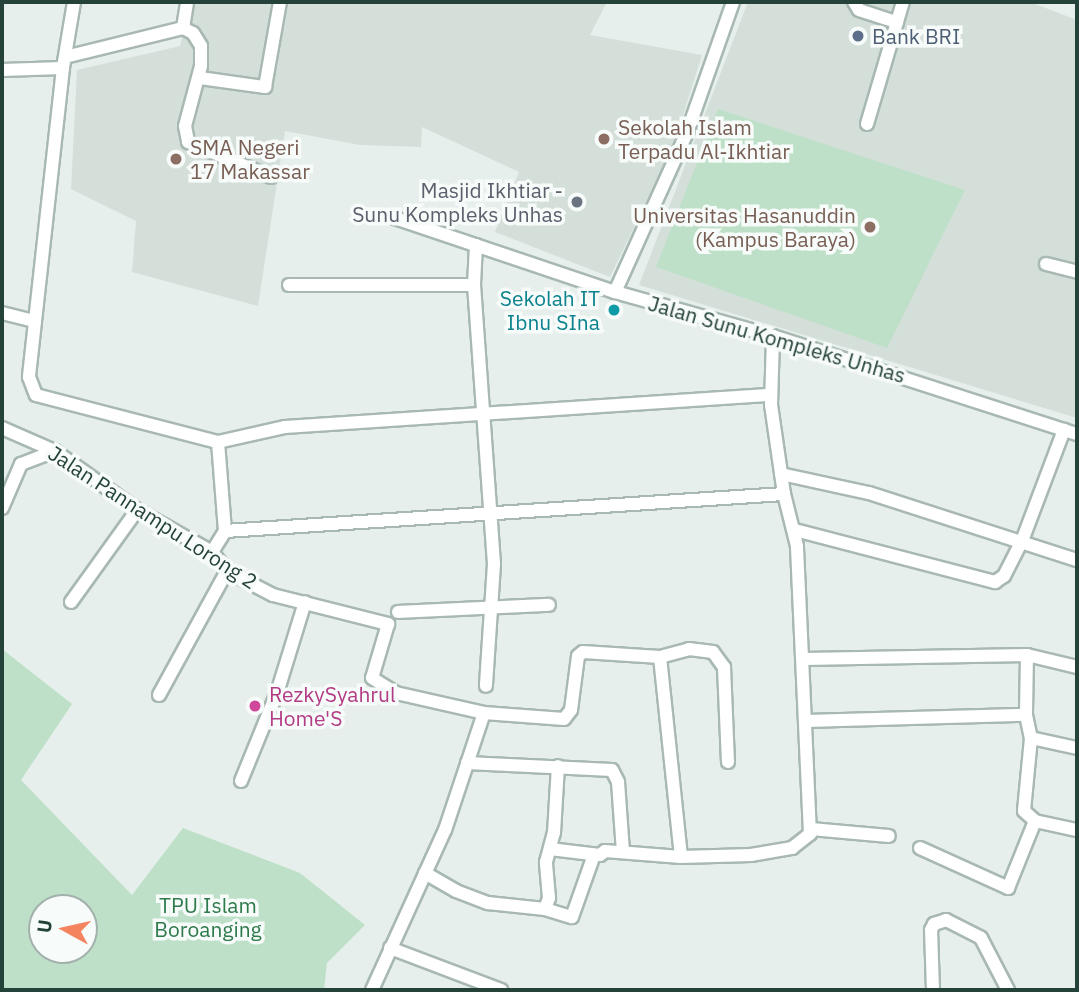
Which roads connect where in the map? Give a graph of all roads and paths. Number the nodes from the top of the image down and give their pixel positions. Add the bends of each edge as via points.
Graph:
1 (74, 2) edge
2 (187, 2) edge
3 (281, 2) edge
4 (733, 2) edge
5 (854, 2) edge
6 (903, 2) edge
7 (897, 22) junction
8 (183, 28) junction
9 (64, 62) junction
10 (2, 70) edge
11 (200, 78) junction
12 (867, 124) dead end
13 (271, 177) dead end
14 (392, 217) dead end
15 (476, 245) junction
16 (1046, 264) dead end
17 (1077, 272) edge
18 (289, 285) dead end
19 (474, 285) junction
20 (615, 292) junction
21 (2, 313) edge
22 (36, 321) junction
23 (773, 336) junction
24 (771, 395) junction
25 (483, 415) junction
26 (2, 428) edge
27 (1064, 430) junction
28 (1077, 434) edge
29 (218, 442) junction
30 (55, 451) junction
31 (781, 474) junction
32 (784, 494) junction
33 (2, 508) edge
34 (136, 510) junction
35 (490, 515) junction
36 (795, 530) junction
37 (225, 531) junction
38 (1022, 541) junction
39 (212, 552) junction
40 (1077, 560) edge
41 (227, 571) junction
42 (71, 602) dead end
43 (305, 603) junction
44 (549, 605) dead end
45 (488, 607) junction
46 (398, 612) dead end
47 (1027, 655) junction
48 (660, 657) junction
49 (804, 659) junction
50 (1077, 667) edge
51 (486, 686) dead end
52 (159, 695) dead end
53 (484, 713) junction
54 (1026, 715) junction
55 (806, 721) junction
56 (1031, 738) junction
57 (1077, 748) edge
58 (728, 762) dead end
59 (467, 764) junction
60 (558, 766) junction
61 (241, 781) dead end
62 (1035, 821) junction
63 (811, 828) junction
64 (1077, 831) edge
65 (889, 836) dead end
66 (920, 848) dead end
67 (550, 849) junction
68 (623, 852) junction
69 (594, 855) junction
70 (681, 857) junction
71 (425, 873) junction
72 (545, 909) junction
73 (390, 948) junction
74 (372, 990) edge
75 (501, 990) edge
76 (933, 990) edge
77 (1008, 990) edge

1 - 9 street
2 - 8 street
3 - 11 street via 265,88
4 - 20 street via 688,130
5 - 7 street via 859,10
6 - 7 street
7 - 12 street
8 - 9 street
8 - 11 street via 201,46
9 - 10 street
9 - 22 street
11 - 13 street via 186,126 188,142
14 - 15 street, Jalan Sunu Kompleks Unhas
15 - 19 street
15 - 20 street, Jalan Sunu Kompleks Unhas
16 - 17 street
18 - 19 street
19 - 25 street
20 - 23 street, Jalan Sunu Kompleks Unhas
21 - 22 street
22 - 29 street via 29,377 36,395
23 - 24 street
23 - 27 street, Jalan Sunu Kompleks Unhas
24 - 25 street
24 - 31 street
25 - 29 street via 285,427
25 - 35 street
26 - 30 street, Jalan Pannampu Lorong 2
27 - 28 street, Jalan Sunu Kompleks Unhas
27 - 38 street
29 - 37 street
30 - 33 street via 21,464
30 - 34 street, Jalan Pannampu Lorong 2
31 - 32 street
31 - 38 street via 869,493
32 - 35 street
32 - 36 street
34 - 39 street, Jalan Pannampu Lorong 2
34 - 42 street
35 - 37 street
35 - 45 street via 493,599
36 - 38 street via 991,582 1004,576
36 - 49 street
37 - 39 street
38 - 40 street
39 - 41 street, Jalan Pannampu Lorong 2
41 - 43 street, Jalan Pannampu Lorong 2 via 273,595
41 - 52 street
43 - 53 street, Jalan Pannampu Lorong 2 via 388,624 373,674 376,683 407,696
43 - 61 street via 277,693
44 - 45 street
45 - 46 street
45 - 51 street
47 - 49 street
47 - 50 street
47 - 54 street
48 - 53 street via 583,652 578,656 571,710 564,719
48 - 58 street via 703,648 713,652 724,667
48 - 70 street
49 - 55 street
53 - 59 street
54 - 55 street
54 - 56 street
55 - 63 street
56 - 57 street
56 - 62 street via 1023,805 1025,815
59 - 60 street via 516,769
59 - 71 street
60 - 67 street
60 - 68 street via 615,773
62 - 64 street
62 - 66 street via 1008,888
63 - 65 street
63 - 70 street via 801,844 788,849
67 - 69 street
67 - 72 street
68 - 69 street
68 - 70 street
69 - 72 street via 572,917
71 - 72 street via 488,902
71 - 73 street
73 - 74 street
73 - 75 street
76 - 77 street via 931,930 946,920 981,937

